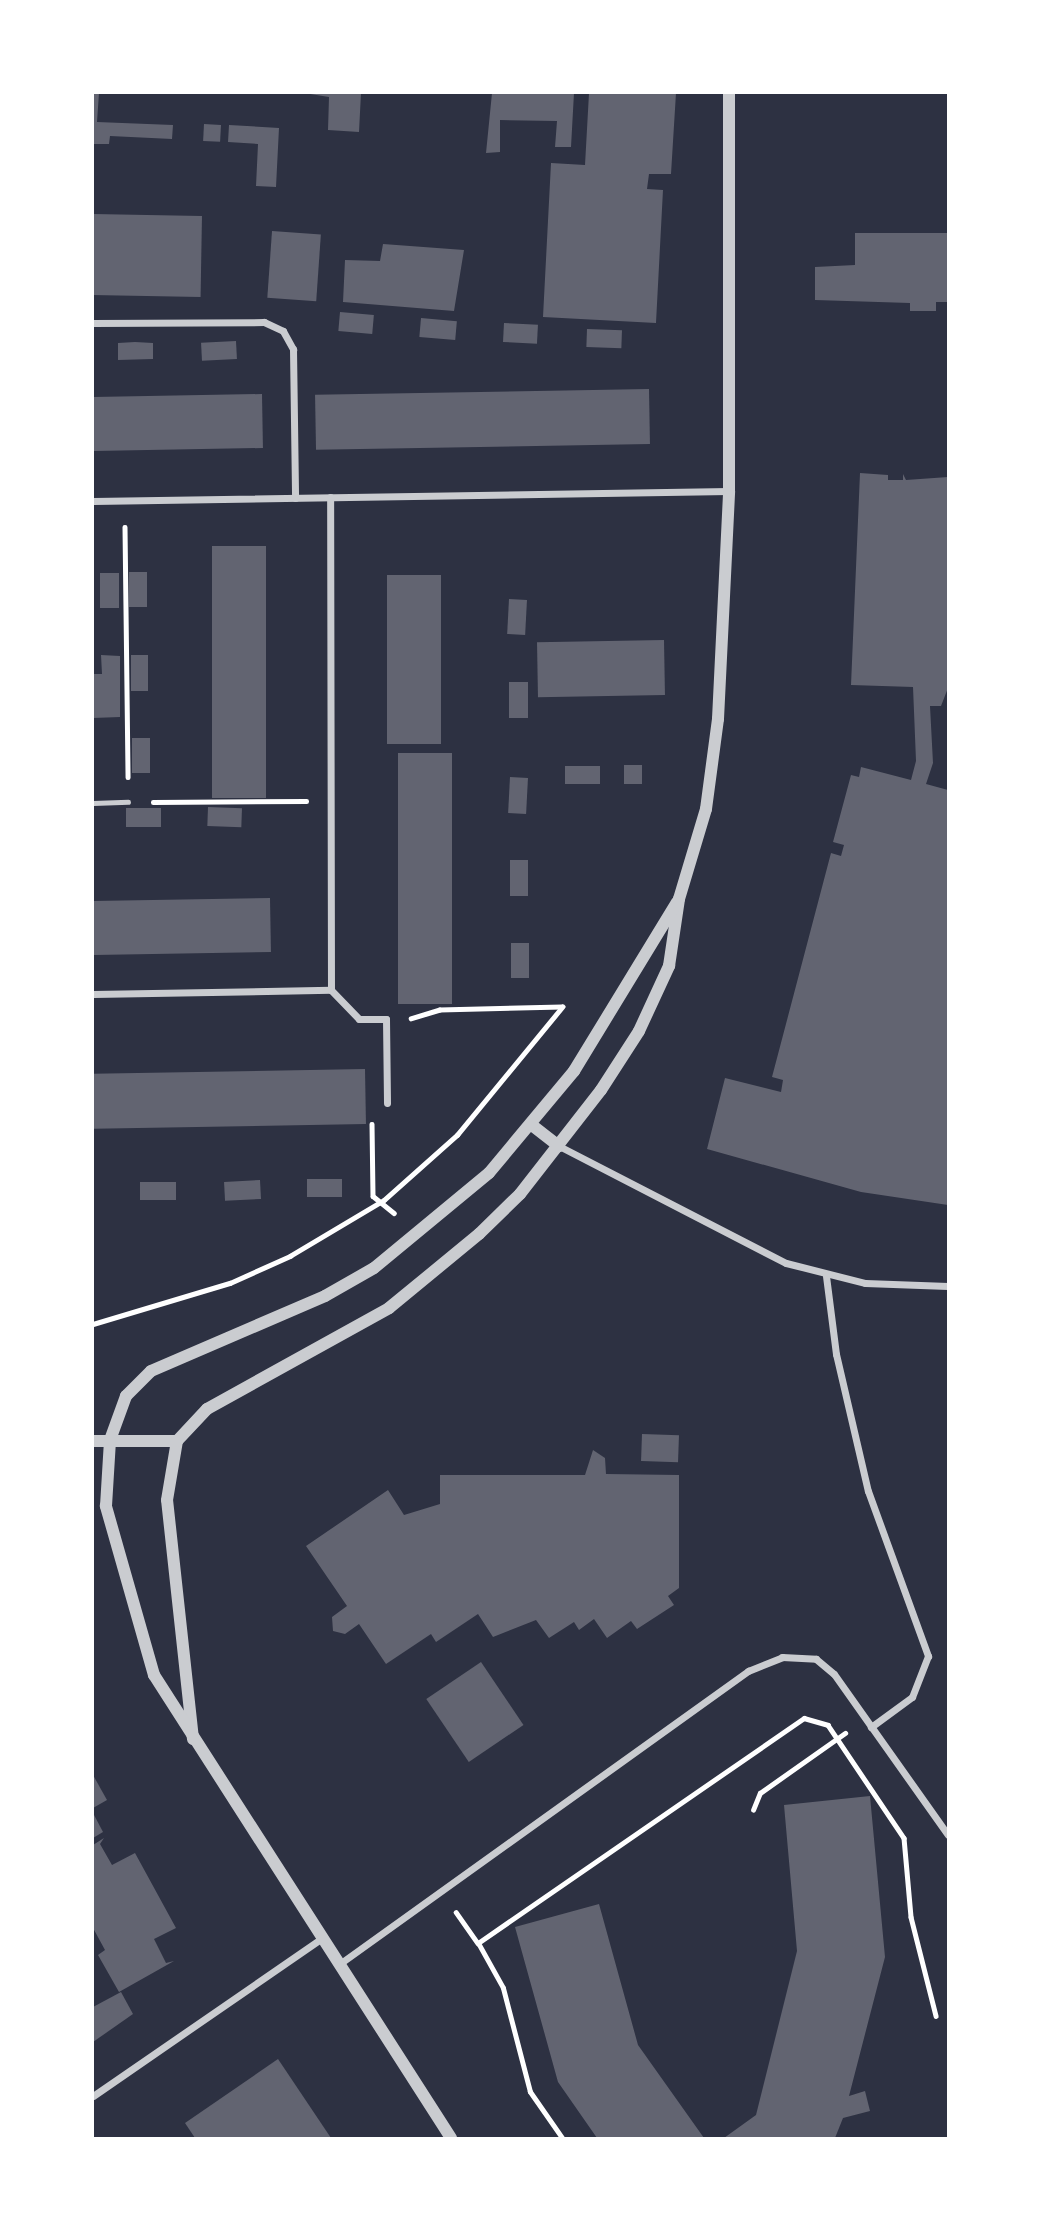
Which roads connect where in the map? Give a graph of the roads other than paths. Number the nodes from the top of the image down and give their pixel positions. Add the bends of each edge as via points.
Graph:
1 (729, 93) edge
2 (93, 323) edge
3 (729, 491) junction
4 (295, 498) junction
5 (330, 498) junction
6 (93, 501) edge
7 (128, 802) road end
8 (93, 803) edge
9 (679, 899) junction
10 (331, 990) junction
11 (93, 994) edge
12 (387, 1103) road end
13 (533, 1126) junction
14 (559, 1146) junction
15 (826, 1276) junction
16 (948, 1286) edge
17 (110, 1440) junction
18 (93, 1441) edge
19 (177, 1441) junction
20 (872, 1727) junction
21 (193, 1739) junction
22 (948, 1835) edge
23 (319, 1940) junction
24 (336, 1967) junction
25 (93, 2096) edge
26 (451, 2138) edge

1 - 3 street
2 - 4 street via 264,322 283,331 293,349
3 - 5 street
3 - 9 street via 713,764
4 - 5 street
4 - 6 street
5 - 10 street
7 - 8 lane
9 - 13 street
9 - 14 street via 669,966 639,1031
10 - 11 street
10 - 12 street via 359,1019 386,1019
13 - 14 street
13 - 17 street via 415,1239 325,1296 150,1371 126,1396
14 - 15 street via 748,1248
14 - 19 street via 438,1271 356,1330 207,1409
15 - 16 street
15 - 20 street via 836,1354 868,1491 928,1656 912,1697
17 - 18 street
17 - 19 street
17 - 21 street via 106,1506 122,1579 154,1675
19 - 21 street via 167,1500
20 - 22 street
20 - 24 street via 816,1659 770,1660
21 - 23 street
23 - 24 street
23 - 25 street
24 - 26 street

